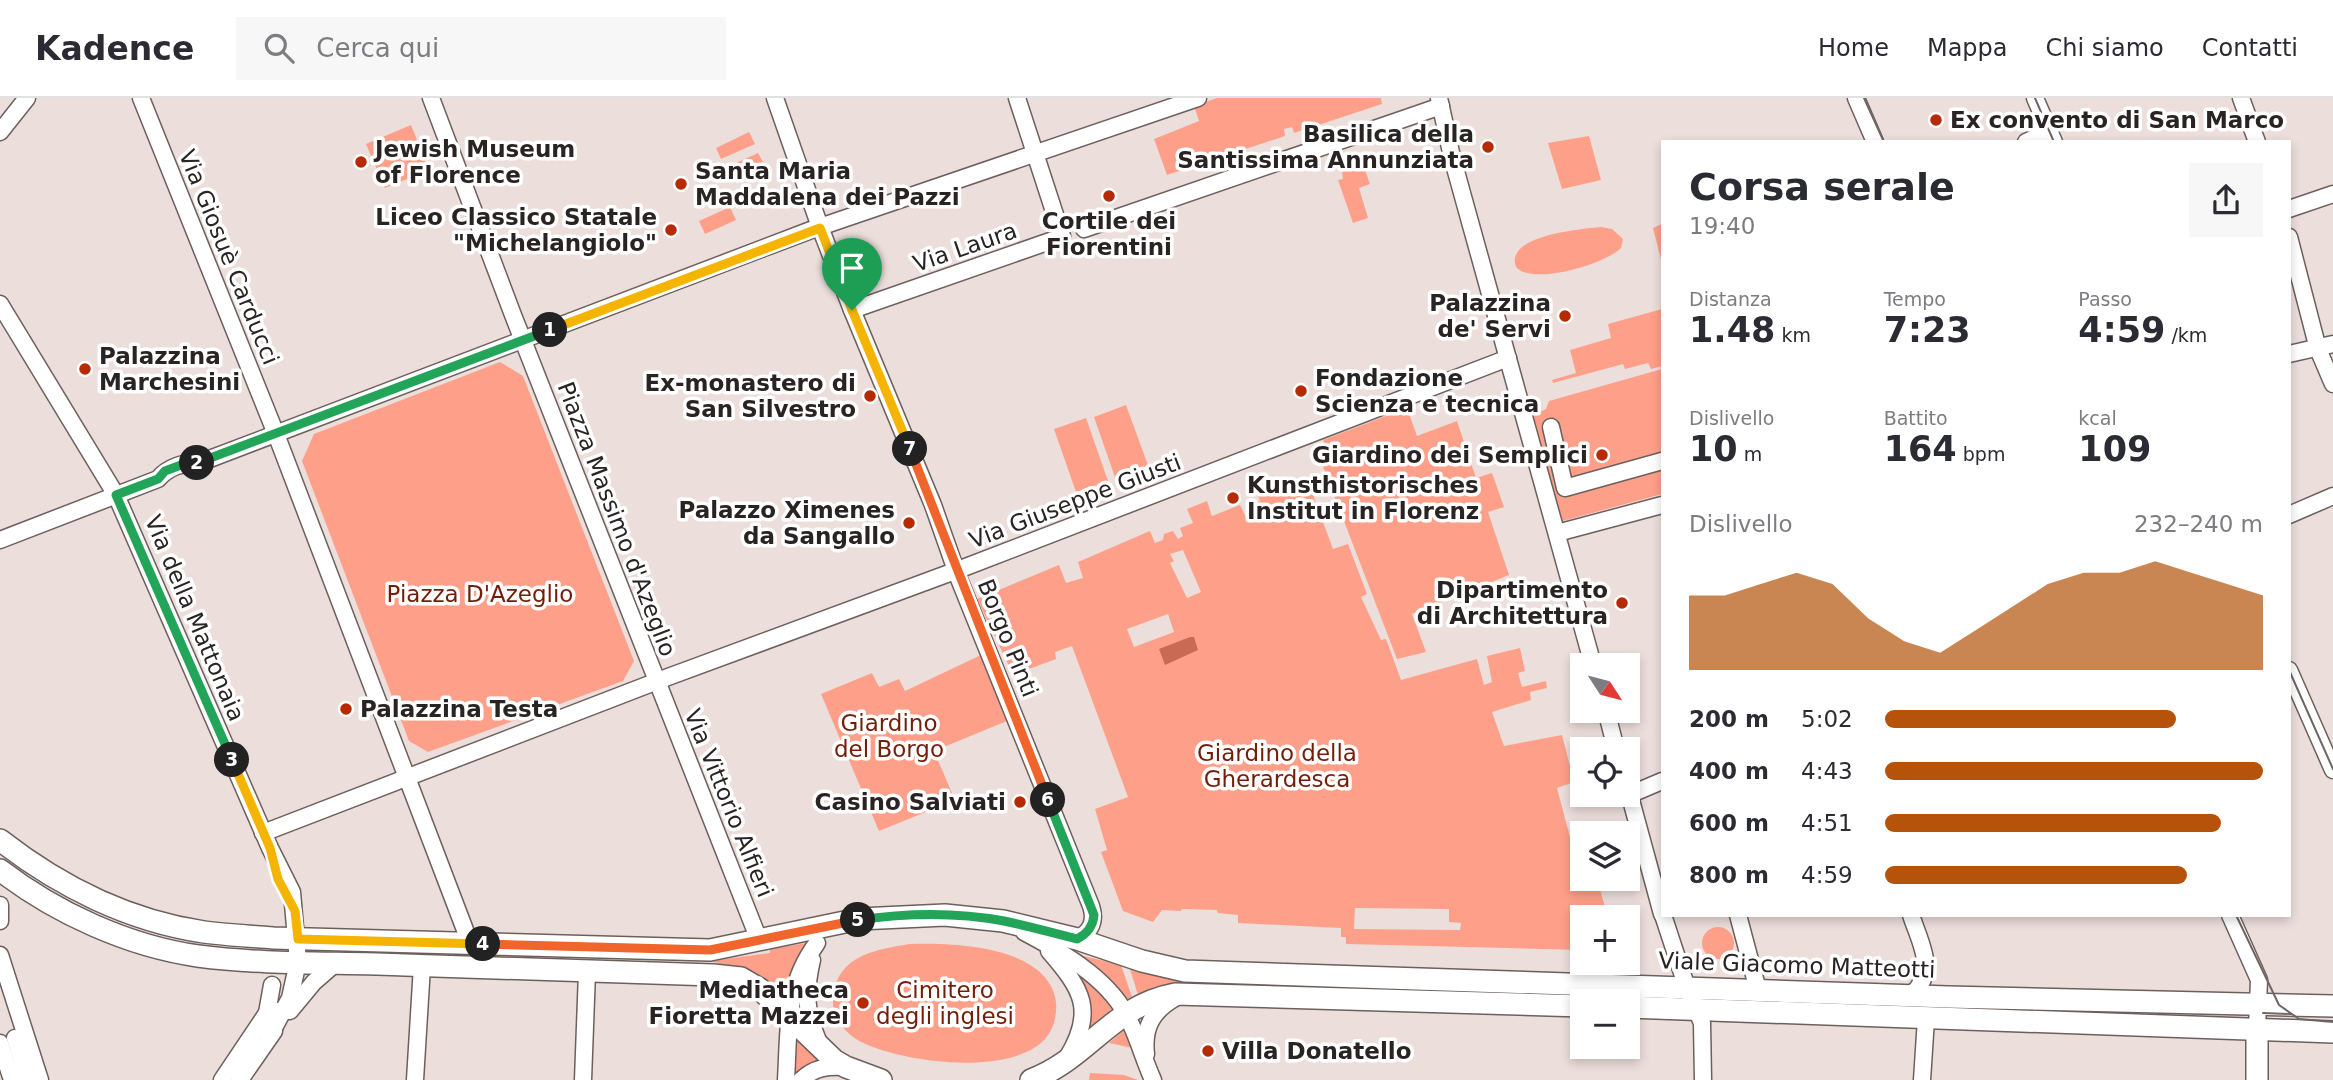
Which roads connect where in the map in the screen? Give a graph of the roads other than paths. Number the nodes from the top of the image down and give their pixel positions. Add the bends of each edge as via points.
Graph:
1 (27, 98) edge
2 (141, 98) edge
3 (431, 98) edge
4 (775, 98) edge
5 (1017, 98) edge
6 (1198, 98) edge
7 (1856, 98) edge
8 (2035, 98) edge
9 (2241, 98) edge
10 (1440, 102) edge
11 (0, 132) edge
12 (2052, 136) edge
13 (1874, 140) edge
14 (2035, 140) edge
15 (2256, 140) edge
16 (1035, 154) junction
17 (2333, 194) edge
18 (2291, 208) edge
19 (820, 228) junction
20 (1058, 238) junction
21 (2291, 243) edge
22 (0, 304) edge
23 (852, 310) junction
24 (523, 340) junction
25 (2326, 346) edge
26 (2291, 354) edge
27 (1508, 358) junction
28 (2333, 384) edge
29 (1551, 427) dead end
30 (276, 434) junction
31 (1661, 461) edge
32 (1560, 467) junction
33 (1540, 473) junction
34 (116, 495) junction
35 (2333, 496) edge
36 (1661, 505) edge
37 (2291, 514) edge
38 (1557, 533) junction
39 (0, 540) edge
40 (956, 571) junction
41 (1590, 653) edge
42 (2291, 675) edge
43 (656, 682) junction
44 (2333, 770) edge
45 (405, 778) junction
46 (1661, 781) edge
47 (1640, 788) edge
48 (1632, 807) edge
49 (0, 840) edge
50 (267, 841) junction
51 (1, 874) edge
52 (0, 905) edge
53 (1661, 908) edge
54 (1664, 917) edge
55 (1739, 917) edge
56 (1912, 917) edge
57 (2231, 917) edge
58 (0, 921) edge
59 (1003, 921) junction
60 (835, 923) junction
61 (298, 939) junction
62 (1077, 939) junction
63 (759, 940) junction
64 (1040, 941) junction
65 (470, 943) junction
66 (817, 943) junction
67 (0, 955) edge
68 (298, 962) junction
69 (337, 962) junction
70 (422, 966) junction
71 (587, 972) junction
72 (272, 985) dead end
73 (1686, 988) junction
74 (0, 989) edge
75 (1758, 990) junction
76 (1190, 993) junction
77 (1912, 994) junction
78 (2260, 1004) junction
79 (1570, 1006) edge
80 (2333, 1006) edge
81 (1640, 1008) edge
82 (285, 1010) junction
83 (1696, 1010) junction
84 (267, 1013) junction
85 (1125, 1013) junction
86 (789, 1017) junction
87 (1926, 1019) junction
88 (2257, 1028) junction
89 (2333, 1032) edge
90 (268, 1039) junction
91 (0, 1043) edge
92 (821, 1048) junction
93 (1063, 1063) junction
94 (846, 1067) junction
95 (1150, 1075) edge
96 (12, 1080) edge
97 (28, 1080) edge
98 (40, 1080) edge
99 (222, 1080) edge
100 (240, 1080) edge
101 (415, 1080) edge
102 (583, 1080) edge
103 (786, 1080) edge
104 (801, 1080) edge
105 (881, 1080) edge
106 (1031, 1080) edge
107 (1703, 1080) edge
108 (1922, 1080) edge
109 (2257, 1080) edge

1 - 11 street
2 - 30 street, Via Giosuè Carducci
3 - 24 street, Piazza Massimo d'Azeglio
4 - 19 street, Borgo Pinti
5 - 16 street
6 - 16 street
7 - 13 street
8 - 12 street
9 - 15 street
10 - 20 street, Via Laura
10 - 27 street
12 - 14 street
16 - 19 street
16 - 20 street
17 - 18 street
19 - 23 street, Borgo Pinti
19 - 24 street
20 - 23 street, Via Laura
21 - 25 street
22 - 34 street, Via della Mattonaia
23 - 40 street, Borgo Pinti
24 - 30 street
24 - 43 street, Piazza Massimo d'Azeglio
25 - 26 street
25 - 28 street
27 - 33 street
27 - 40 street, Via Giuseppe Giusti
29 - 32 street
30 - 34 street via 165,471 158,479
30 - 45 street
31 - 32 street via 1565,488
32 - 33 street
33 - 38 street
34 - 39 street
34 - 50 street, Via della Mattonaia
35 - 37 street
36 - 38 street
38 - 41 street
40 - 43 street, Via Giuseppe Giusti
40 - 62 street, Borgo Pinti via 1091,906 1093,920 1087,933
42 - 44 street
43 - 45 street, Piazza Massimo d'Azeglio
43 - 63 street, Via Vittorio Alfieri
45 - 50 street, Piazza Massimo d'Azeglio
45 - 65 street
46 - 47 street
48 - 53 street
49 - 61 main road, Viale Giacomo Matteotti via 61,883 131,912 204,932
50 - 61 street, Via della Mattonaia via 292,891
51 - 68 main road via 73,915 150,945 199,956
52 - 58 street
54 - 73 street
55 - 75 street
56 - 77 street via 1927,968
57 - 78 street via 2259,980
59 - 60 main road, Viale Giacomo Matteotti via 945,915
59 - 62 main road, Viale Giacomo Matteotti
59 - 64 street
60 - 63 main road, Viale Giacomo Matteotti
60 - 66 street
61 - 65 main road, Viale Giacomo Matteotti
61 - 68 street, Via della Mattonaia
62 - 73 main road, Viale Giacomo Matteotti via 1185,971
63 - 65 main road, Viale Giacomo Matteotti via 696,950
64 - 85 street via 1088,972
64 - 93 street via 1081,996 1081,1024
66 - 86 street via 798,974
66 - 92 street via 806,1006
67 - 98 street
68 - 69 main road
68 - 82 street, Via della Mattonaia
69 - 70 main road
69 - 90 street via 300,998
70 - 71 main road
70 - 101 street
71 - 86 main road via 740,978 760,989
71 - 102 street
72 - 84 street
73 - 75 main road, Viale Giacomo Matteotti
73 - 83 street
74 - 97 street
75 - 77 main road, Viale Giacomo Matteotti
76 - 79 main road
76 - 85 main road via 1168,995
76 - 95 street via 1167,1003 1149,1023 1145,1040
77 - 78 main road, Viale Giacomo Matteotti
78 - 80 main road, Viale Giacomo Matteotti
78 - 88 street
81 - 83 main road, Viale Giacomo Matteotti
82 - 84 street
82 - 90 street, Via della Mattonaia
83 - 87 main road, Viale Giacomo Matteotti
83 - 107 street via 1703,1027
84 - 99 street
85 - 93 main road
85 - 95 street
86 - 92 main road
86 - 103 street
87 - 88 main road, Viale Giacomo Matteotti
87 - 108 street
88 - 89 main road, Viale Giacomo Matteotti
88 - 109 main road
90 - 100 street
91 - 96 street
92 - 94 main road
93 - 106 main road
94 - 104 street via 825,1067
94 - 105 main road

